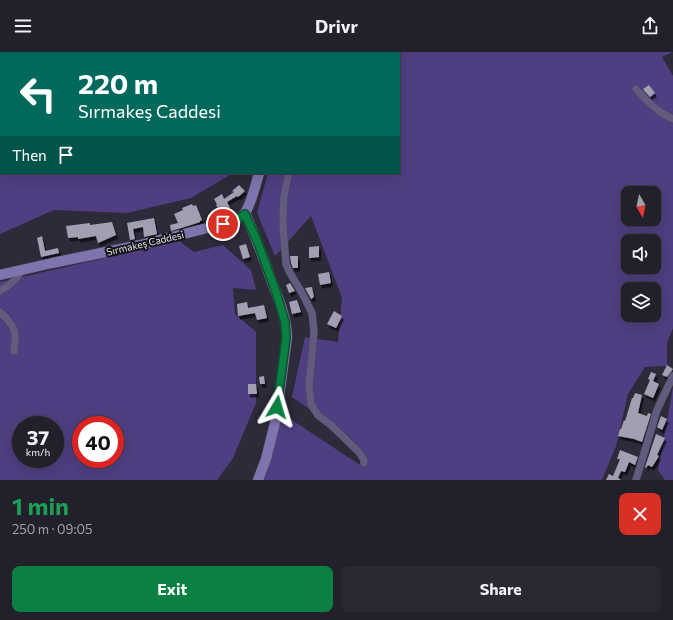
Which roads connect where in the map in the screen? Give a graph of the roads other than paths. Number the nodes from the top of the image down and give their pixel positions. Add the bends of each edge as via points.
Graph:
1 (636, 89) dead end
2 (673, 119) edge
3 (259, 174) edge
4 (288, 174) edge
5 (245, 214) junction
6 (22, 270) junction
7 (0, 275) edge
8 (0, 290) edge
9 (0, 312) edge
10 (14, 351) dead end
11 (673, 376) edge
12 (364, 463) dead end
13 (258, 480) edge
14 (636, 480) edge

1 - 2 street via 655,109
3 - 5 main road
4 - 12 street via 283,214 286,264 312,314 314,333 309,386 311,404 318,415 360,452
5 - 6 main road, Sırmakeş Caddesi via 234,221 140,245
5 - 13 main road via 276,292 286,330 276,419
6 - 7 main road, Sırmakeş Caddesi
6 - 8 street via 17,278
9 - 10 street via 14,329
11 - 14 street via 657,410

